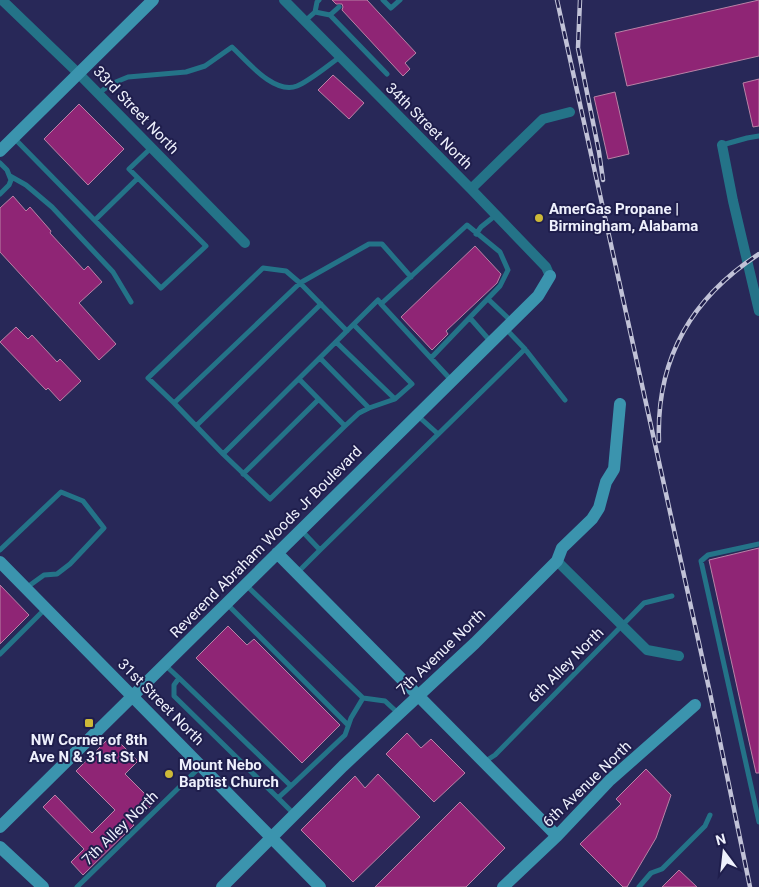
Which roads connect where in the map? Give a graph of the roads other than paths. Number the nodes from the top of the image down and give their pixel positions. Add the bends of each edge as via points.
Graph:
1 (2, 0) edge
2 (153, 0) edge
3 (284, 0) edge
4 (320, 0) edge
5 (383, 0) edge
6 (400, 0) edge
7 (339, 7) dead end
8 (315, 12) junction
9 (330, 15) junction
10 (304, 21) junction
11 (340, 57) junction
12 (80, 74) junction
13 (387, 74) dead end
14 (99, 93) junction
15 (570, 112) dead end
16 (759, 136) edge
17 (14, 138) junction
18 (722, 145) joint
19 (152, 148) junction
20 (0, 151) edge
21 (0, 163) edge
22 (10, 176) junction
23 (138, 178) junction
24 (471, 189) junction
25 (0, 194) edge
26 (496, 215) junction
27 (95, 220) junction
28 (476, 234) junction
29 (245, 243) dead end
30 (411, 276) junction
31 (550, 276) joint
32 (300, 283) junction
33 (488, 299) junction
34 (132, 302) dead end
35 (321, 304) junction
36 (381, 304) junction
37 (759, 311) edge
38 (470, 318) junction
39 (354, 325) junction
40 (508, 325) junction
41 (347, 331) junction
42 (336, 342) junction
43 (491, 343) junction
44 (525, 349) junction
45 (320, 358) junction
46 (431, 358) junction
47 (299, 379) junction
48 (452, 381) junction
49 (395, 399) junction
50 (318, 400) junction
51 (565, 400) dead end
52 (174, 403) junction
53 (620, 404) dead end
54 (369, 408) junction
55 (418, 415) junction
56 (196, 426) junction
57 (345, 426) junction
58 (438, 434) junction
59 (223, 454) junction
60 (243, 474) junction
61 (301, 530) junction
62 (759, 544) edge
63 (0, 550) edge
64 (320, 550) junction
65 (277, 554) junction
66 (557, 560) junction
67 (0, 562) edge
68 (297, 573) junction
69 (246, 584) junction
70 (26, 589) junction
71 (672, 596) dead end
72 (227, 604) junction
73 (45, 609) junction
74 (622, 626) junction
75 (0, 654) edge
76 (679, 656) dead end
77 (165, 665) junction
78 (179, 678) junction
79 (132, 697) junction
80 (419, 697) junction
81 (362, 698) junction
82 (695, 705) dead end
83 (400, 714) junction
84 (348, 724) junction
85 (484, 762) junction
86 (201, 766) junction
87 (290, 786) junction
88 (278, 798) junction
89 (294, 814) junction
90 (710, 815) dead end
91 (759, 822) edge
92 (0, 827) edge
93 (557, 836) junction
94 (272, 838) junction
95 (0, 847) edge
96 (43, 887) edge
97 (77, 887) edge
98 (222, 887) edge
99 (320, 887) edge
100 (503, 887) edge
101 (639, 887) edge

1 - 12 street, 33rd Street North
2 - 12 street
3 - 10 street, 34th Street North
4 - 8 lane
5 - 6 lane via 391,8
7 - 9 lane
8 - 9 lane
8 - 10 lane
9 - 13 lane
10 - 11 street, 34th Street North
11 - 14 lane via 298,85 288,87 272,84 232,47 205,66 186,72 128,77
11 - 24 street, 34th Street North
12 - 14 street, 33rd Street North
12 - 17 street
14 - 19 street, 33rd Street North
15 - 24 street via 543,119
16 - 18 lane
17 - 20 street
17 - 27 lane
18 - 37 street
19 - 23 lane via 129,169
19 - 29 street, 33rd Street North
21 - 22 lane
22 - 25 lane via 9,185
22 - 34 lane via 52,207 113,272
23 - 27 lane
23 - 27 lane via 206,246 161,288
24 - 26 street, 34th Street North
26 - 28 lane
26 - 31 street, 34th Street North via 546,267
28 - 30 lane via 467,225
28 - 33 lane via 500,252 508,270
30 - 32 lane via 382,244 369,244
30 - 36 lane
31 - 40 street, Reverend Abraham Woods Jr Boulevard via 538,296
32 - 35 lane
32 - 52 lane
32 - 52 lane via 286,271 263,268 148,378
33 - 38 lane
33 - 40 lane
35 - 41 lane
35 - 56 lane
36 - 39 lane via 378,300
36 - 46 lane
38 - 43 lane
38 - 46 lane
39 - 41 lane
39 - 49 lane via 412,384
40 - 43 street, Reverend Abraham Woods Jr Boulevard
40 - 44 lane
41 - 42 lane
42 - 45 lane
42 - 49 lane
43 - 48 street, Reverend Abraham Woods Jr Boulevard
44 - 51 lane
44 - 58 lane
45 - 47 lane
45 - 54 lane
46 - 48 lane
47 - 50 lane
47 - 59 lane
48 - 55 street, Reverend Abraham Woods Jr Boulevard
49 - 54 lane
50 - 57 lane
50 - 60 lane
52 - 56 lane
53 - 66 street, 7th Avenue North via 614,469 606,482 599,508 562,548
54 - 57 lane
55 - 58 lane
55 - 61 street, Reverend Abraham Woods Jr Boulevard
56 - 59 lane
57 - 60 lane via 270,499
58 - 64 lane
59 - 60 lane
61 - 64 lane
61 - 65 street, Reverend Abraham Woods Jr Boulevard
62 - 91 lane via 708,555 702,560
63 - 70 lane via 61,492 83,501 104,528 70,564 57,574 44,575
64 - 68 lane
65 - 68 street
65 - 69 street, Reverend Abraham Woods Jr Boulevard
66 - 74 street
66 - 80 street, 7th Avenue North
67 - 70 street, 31st Street North
68 - 80 street
69 - 72 street, Reverend Abraham Woods Jr Boulevard
69 - 81 lane
70 - 73 street, 31st Street North
71 - 74 lane, 6th Alley North via 644,603
72 - 77 street, Reverend Abraham Woods Jr Boulevard
72 - 84 lane
73 - 75 lane
73 - 79 street, 31st Street North
74 - 76 street via 647,650
74 - 85 lane, 6th Alley North
77 - 78 lane
77 - 79 street, Reverend Abraham Woods Jr Boulevard
78 - 87 lane
78 - 88 lane via 174,684 174,696
79 - 86 street, 31st Street North
79 - 92 street, Reverend Abraham Woods Jr Boulevard
80 - 83 street, 7th Avenue North
80 - 85 street
81 - 83 lane via 385,701
81 - 84 lane
82 - 93 street, 6th Avenue North via 610,780
83 - 89 street, 7th Avenue North
84 - 87 lane via 345,735
85 - 93 street
86 - 94 street, 31st Street North
86 - 97 lane, 7th Alley North
87 - 88 lane
88 - 89 lane
89 - 94 street, 7th Avenue North
90 - 101 lane via 705,826
93 - 100 street, 6th Avenue North
94 - 98 street, 7th Avenue North
94 - 99 street, 31st Street North
95 - 96 street

